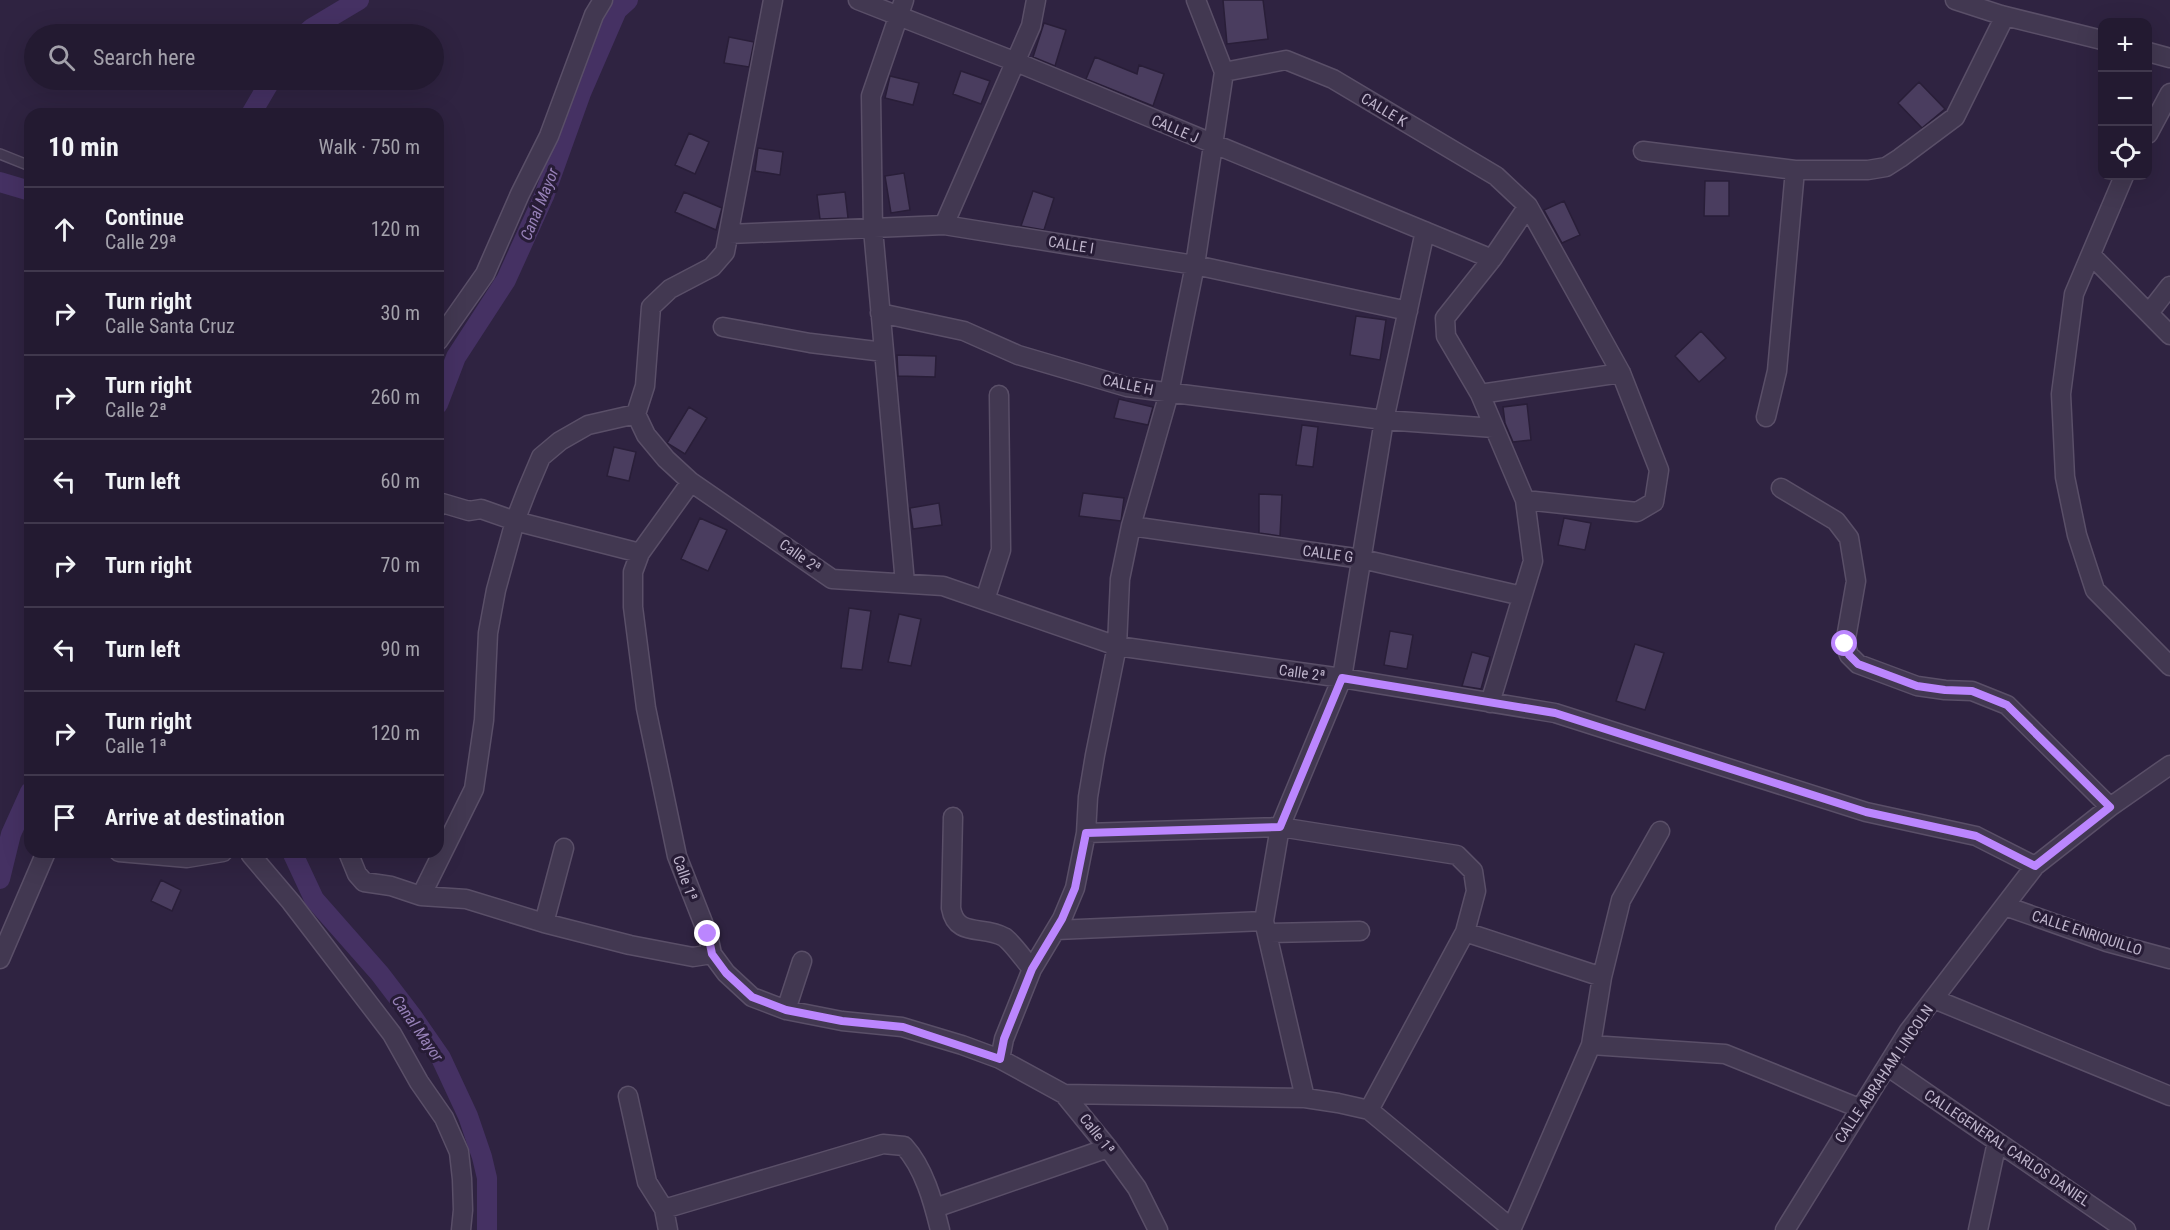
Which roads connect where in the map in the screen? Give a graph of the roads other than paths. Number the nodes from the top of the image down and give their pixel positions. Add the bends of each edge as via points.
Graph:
1 (603, 0) edge
2 (773, 0) edge
3 (858, 0) edge
4 (1036, 0) edge
5 (1196, 0) edge
6 (1955, 0) edge
7 (901, 8) edge
8 (2005, 16) junction
9 (2098, 39) edge
10 (2152, 53) edge
11 (2170, 58) edge
12 (1016, 62) junction
13 (1224, 72) junction
14 (2170, 93) edge
15 (2152, 127) edge
16 (1214, 145) junction
17 (1644, 151) dead end
18 (0, 154) edge
19 (24, 164) edge
20 (1795, 170) junction
21 (2122, 180) edge
22 (1528, 206) junction
23 (944, 225) junction
24 (873, 228) junction
25 (1425, 231) junction
26 (729, 234) junction
27 (2091, 255) junction
28 (1492, 259) junction
29 (1195, 265) junction
30 (2170, 286) edge
31 (1408, 311) junction
32 (880, 313) junction
33 (2149, 313) junction
34 (723, 327) dead end
35 (444, 332) edge
36 (2170, 335) edge
37 (884, 352) junction
38 (1621, 373) junction
39 (1169, 393) junction
40 (1480, 394) junction
41 (999, 395) dead end
42 (636, 414) junction
43 (1766, 417) dead end
44 (1384, 420) junction
45 (1494, 428) junction
46 (691, 482) junction
47 (1781, 488) dead end
48 (1525, 500) junction
49 (444, 504) edge
50 (515, 521) junction
51 (1131, 526) junction
52 (640, 553) junction
53 (1362, 559) junction
54 (905, 583) junction
55 (1522, 596) junction
56 (985, 600) junction
57 (1117, 646) junction
58 (2170, 666) edge
59 (1342, 678) junction
60 (1490, 703) junction
61 (2170, 765) edge
62 (2110, 807) junction
63 (953, 817) dead end
64 (1280, 827) junction
65 (1660, 831) dead end
66 (1086, 833) junction
67 (564, 848) dead end
68 (444, 850) edge
69 (43, 858) edge
70 (255, 858) edge
71 (350, 858) edge
72 (440, 858) edge
73 (2035, 866) junction
74 (421, 896) junction
75 (2005, 906) junction
76 (544, 923) junction
77 (1266, 927) junction
78 (1056, 930) junction
79 (1360, 931) dead end
80 (1465, 932) junction
81 (712, 954) junction
82 (0, 958) edge
83 (2170, 959) edge
84 (802, 960) dead end
85 (1032, 969) junction
86 (1602, 977) junction
87 (1934, 999) junction
88 (786, 1010) junction
89 (1591, 1045) junction
90 (1000, 1059) junction
91 (1887, 1066) junction
92 (1064, 1094) junction
93 (628, 1096) dead end
94 (2170, 1096) edge
95 (1305, 1098) junction
96 (1859, 1108) junction
97 (1369, 1110) junction
98 (1997, 1142) junction
99 (1108, 1148) junction
100 (935, 1208) junction
101 (664, 1209) junction
102 (1511, 1229) edge
103 (461, 1230) edge
104 (668, 1230) edge
105 (940, 1230) edge
106 (1158, 1230) edge
107 (1785, 1230) edge
108 (1978, 1230) edge
109 (2126, 1230) edge

1 - 35 street via 549,136 485,274
2 - 26 street
3 - 7 street, CALLE J
4 - 12 street via 1031,26
5 - 13 street
6 - 8 street
7 - 12 street, CALLE J
7 - 24 street via 871,96
8 - 9 street
8 - 20 street via 1955,117 1900,158 1886,167 1868,170
10 - 11 street
12 - 16 street, CALLE J
12 - 23 street
13 - 16 street
13 - 22 street, CALLE K via 1286,60 1333,79 1496,176
14 - 15 street
16 - 25 street, CALLE J
16 - 29 street
17 - 20 street
18 - 19 lane
20 - 43 street via 1777,371
21 - 27 street
22 - 28 street
22 - 38 street, CALLE K
23 - 24 street, CALLE I
23 - 29 street, CALLE I
24 - 26 street, CALLE I
24 - 32 street
25 - 28 street, CALLE J
25 - 31 street
26 - 42 street via 725,252 712,267 670,289 651,307 645,386
27 - 33 street
27 - 58 street via 2074,294 2061,394 2065,477 2077,535 2095,590
28 - 40 street via 1445,318 1448,341
29 - 31 street, CALLE I
29 - 39 street
30 - 33 street
31 - 44 street
32 - 37 street
32 - 39 street, CALLE H via 964,331 1017,355 1127,387
33 - 36 street
34 - 37 street
37 - 54 street
38 - 40 street
38 - 48 street, CALLE K via 1659,470 1654,502 1637,512
39 - 44 street, CALLE H
39 - 51 street
40 - 45 street
41 - 56 street via 1001,550
42 - 46 street, Calle 2ª via 646,435
42 - 50 street via 588,425 554,446 542,457
44 - 45 street, CALLE H
44 - 53 street
45 - 48 street
46 - 52 street, Calle 1ª
46 - 54 street, Calle 2ª via 832,579
47 - 62 street via 1836,520 1849,538 1856,581 1845,644 1858,664 1917,686 1972,691 2007,705
48 - 55 street via 1533,561
49 - 50 street via 469,511 481,509
50 - 52 street
50 - 68 street via 488,633 484,720 474,789
51 - 53 street, CALLE G
51 - 57 street via 1120,579
52 - 81 street, Calle 1ª via 633,572 633,607 646,708 677,856
53 - 55 street, CALLE G
53 - 59 street
54 - 56 street, Calle 2ª via 943,586
55 - 60 street
56 - 57 street, Calle 2ª
57 - 59 street, Calle 2ª
57 - 66 street via 1088,797
59 - 60 street, Calle 2ª
59 - 64 street
60 - 73 street, Calle 2ª via 1555,713 1866,812 1976,836
61 - 62 street, CALLE ABRAHAM LINCOLN
62 - 73 street, CALLE ABRAHAM LINCOLN
63 - 85 street via 953,920 960,926 1006,938
64 - 66 street
64 - 77 street
64 - 80 street via 1457,855 1473,871 1476,891
65 - 86 street via 1621,900
66 - 78 street via 1075,888
67 - 76 street
69 - 82 street
70 - 103 street via 392,1034 444,1118 459,1152
71 - 74 street via 364,882
72 - 74 street
73 - 75 street, CALLE ABRAHAM LINCOLN
74 - 76 street via 466,899
75 - 83 street, CALLE ENRIQUILLO via 2107,942
75 - 87 street, CALLE ABRAHAM LINCOLN
76 - 81 street via 670,953 693,957
77 - 78 street
77 - 79 street
77 - 95 street
78 - 85 street
80 - 86 street
80 - 97 street
81 - 88 street, Calle 1ª via 752,997
84 - 88 street
85 - 90 street
86 - 89 street
87 - 91 street, CALLE ABRAHAM LINCOLN
87 - 94 street
88 - 90 street, Calle 1ª via 903,1027
89 - 96 street via 1725,1054
89 - 102 street
90 - 92 street, Calle 1ª
91 - 96 street, CALLE ABRAHAM LINCOLN
91 - 98 street, CALLEGENERAL CARLOS DANIEL
92 - 95 street
92 - 99 street, Calle 1ª
93 - 101 street via 647,1182
95 - 97 street
96 - 107 street, CALLE ABRAHAM LINCOLN
97 - 102 street
98 - 108 street
98 - 109 street, CALLEGENERAL CARLOS DANIEL
99 - 100 street
99 - 106 street, Calle 1ª via 1137,1188
100 - 101 street via 915,1158 904,1146 883,1144
100 - 105 street
101 - 104 street

